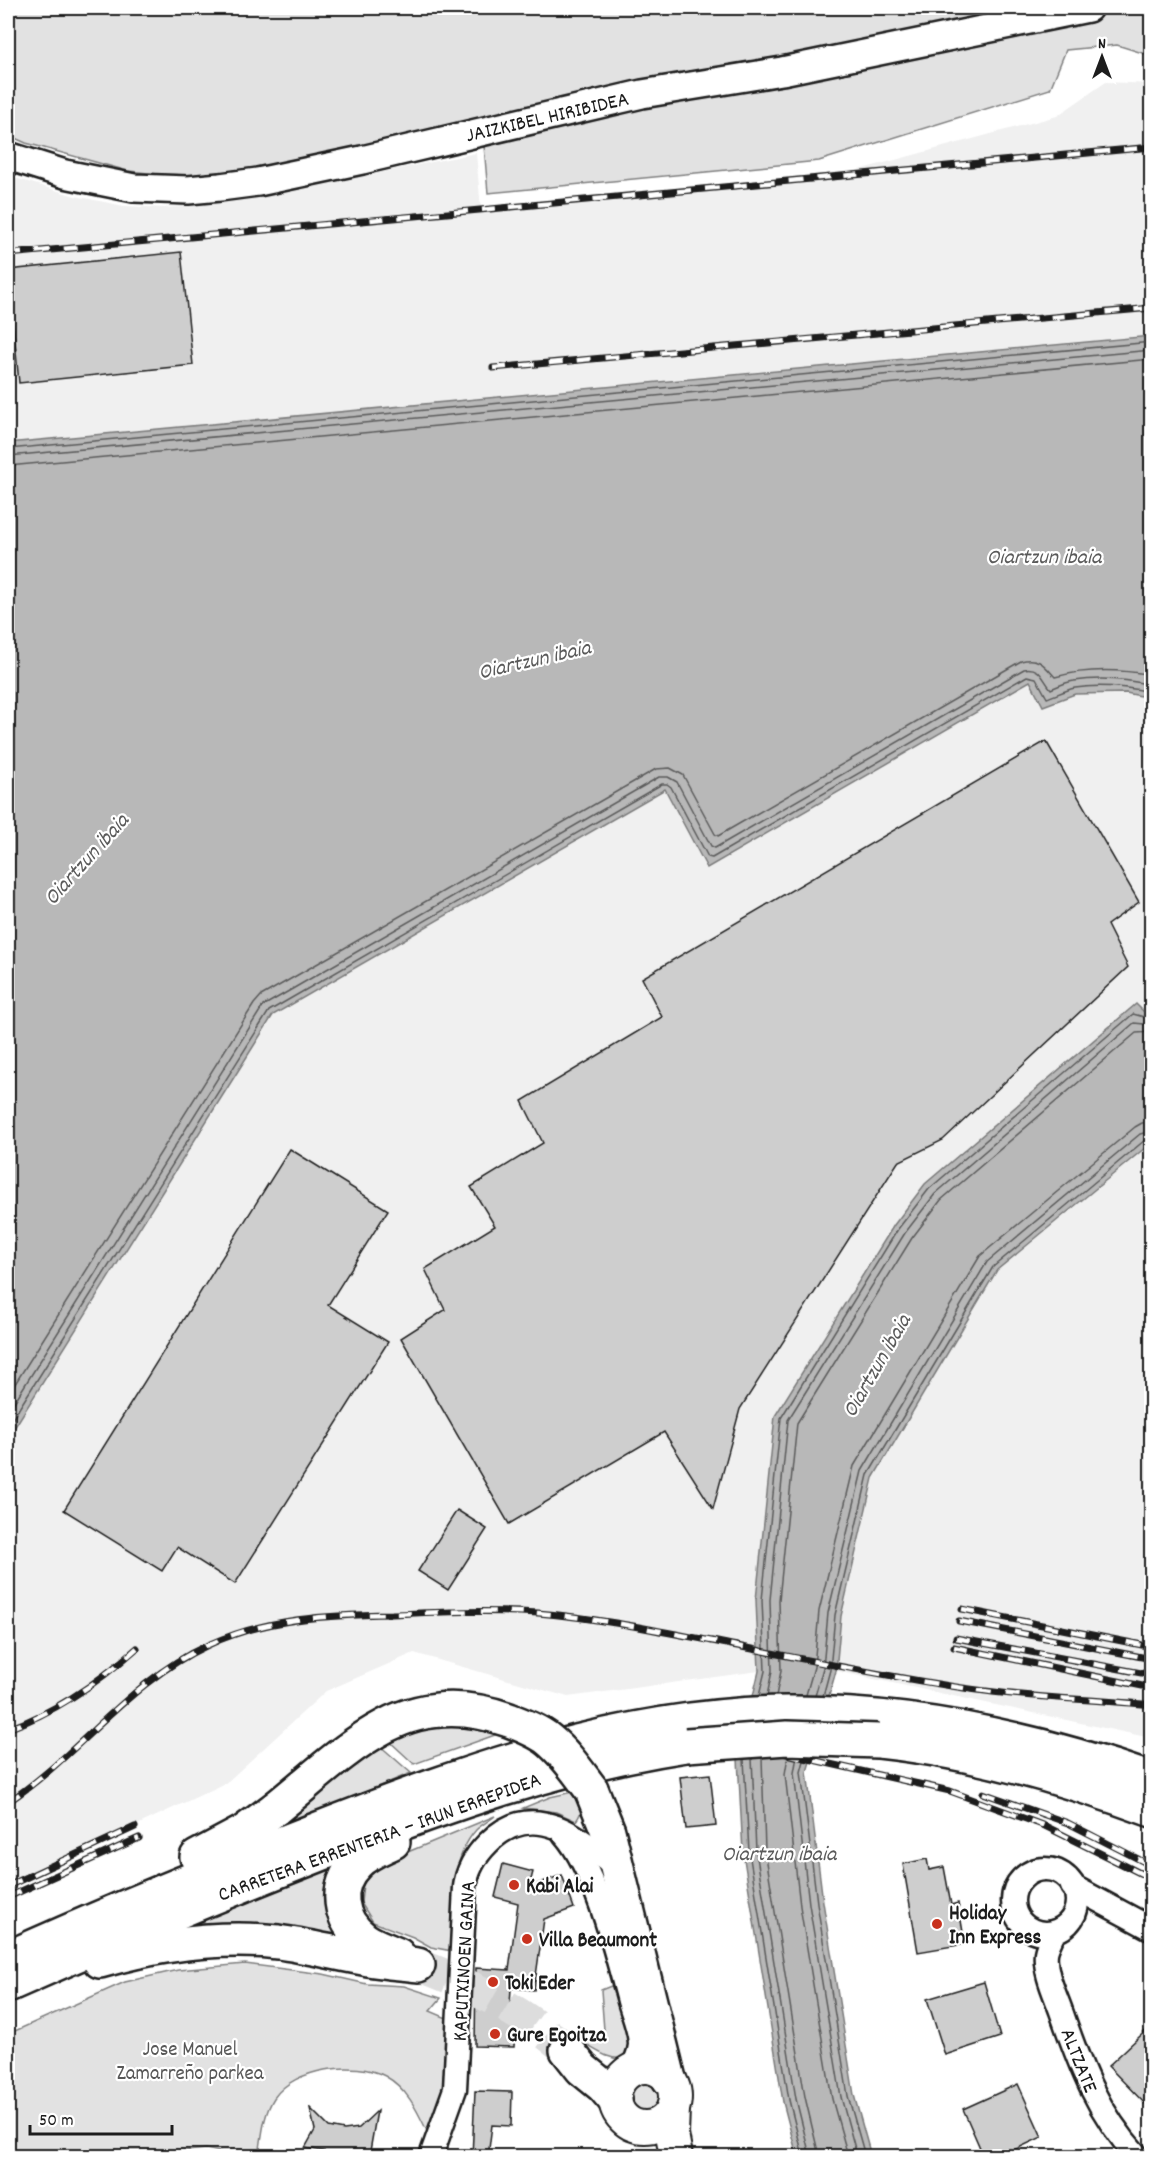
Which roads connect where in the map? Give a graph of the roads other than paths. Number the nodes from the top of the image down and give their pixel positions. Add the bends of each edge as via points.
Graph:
1 (1088, 8) edge
2 (8, 156) edge
3 (936, 1724) junction
4 (879, 1729) junction
5 (685, 1732) junction
6 (1152, 1756) edge
7 (1028, 1769) junction
8 (1152, 1780) edge
9 (444, 1808) junction
10 (1152, 1810) edge
11 (557, 1827) junction
12 (1152, 1831) edge
13 (619, 1873) junction
14 (1072, 1886) junction
15 (112, 1911) junction
16 (1130, 1916) junction
17 (1024, 1926) junction
18 (1063, 1926) junction
19 (1152, 1929) edge
20 (1046, 1953) junction
21 (11, 1974) edge
22 (624, 2081) junction
23 (671, 2094) junction
24 (642, 2127) junction
25 (431, 2157) edge
26 (676, 2157) edge
27 (1137, 2157) edge

1 - 2 street, JAIZKIBEL HIRIBIDEA via 782,71 642,94 258,182 188,190 134,188 66,174
3 - 4 main road, CARRETERA ERRENTERIA – IRUN ERREPIDEA
3 - 6 main road via 992,1719
3 - 8 main road, CARRETERA ERRENTERIA – IRUN ERREPIDEA via 1034,1745
4 - 5 main road, CARRETERA ERRENTERIA – IRUN ERREPIDEA, bridge via 787,1738
4 - 7 main road, CARRETERA ERRENTERIA – IRUN ERREPIDEA via 932,1747
5 - 9 main road, CARRETERA ERRENTERIA – IRUN ERREPIDEA via 634,1753 544,1775
5 - 15 main road, CARRETERA ERRENTERIA – IRUN ERREPIDEA via 629,1729 537,1751 378,1806
7 - 10 main road, CARRETERA ERRENTERIA – IRUN ERREPIDEA
7 - 12 main road
9 - 21 main road, CARRETERA ERRENTERIA – IRUN ERREPIDEA
9 - 21 main road via 357,1863 345,1879 341,1893 348,1922 365,1940 418,1965 277,1942 210,1941 132,1952 62,1977
11 - 13 street, KAPUTXINOEN GAINA via 590,1846
11 - 22 street via 585,1867 608,1927 639,2039 638,2055
11 - 25 street, KAPUTXINOEN GAINA via 537,1822 508,1827 485,1845 468,1871 455,2089
13 - 15 main road, bridge via 591,1789 549,1740 522,1724 489,1713 435,1710 386,1725 366,1737 244,1832 150,1881
13 - 23 main road
14 - 16 street
14 - 17 street via 1062,1874 1052,1870 1031,1872 1023,1878 1013,1897 1017,1918
14 - 18 street via 1076,1910
15 - 21 main road, CARRETERA ERRENTERIA – IRUN ERREPIDEA
16 - 18 street via 1095,1914
16 - 19 street
17 - 18 street via 1044,1933
17 - 20 street, ALTZATE
18 - 20 street
20 - 27 street, ALTZATE via 1048,1974 1087,2081 1118,2134
22 - 23 main road via 642,2067 654,2068
22 - 24 main road via 621,2115
23 - 24 main road via 669,2115 657,2124
23 - 26 main road
24 - 26 main road

